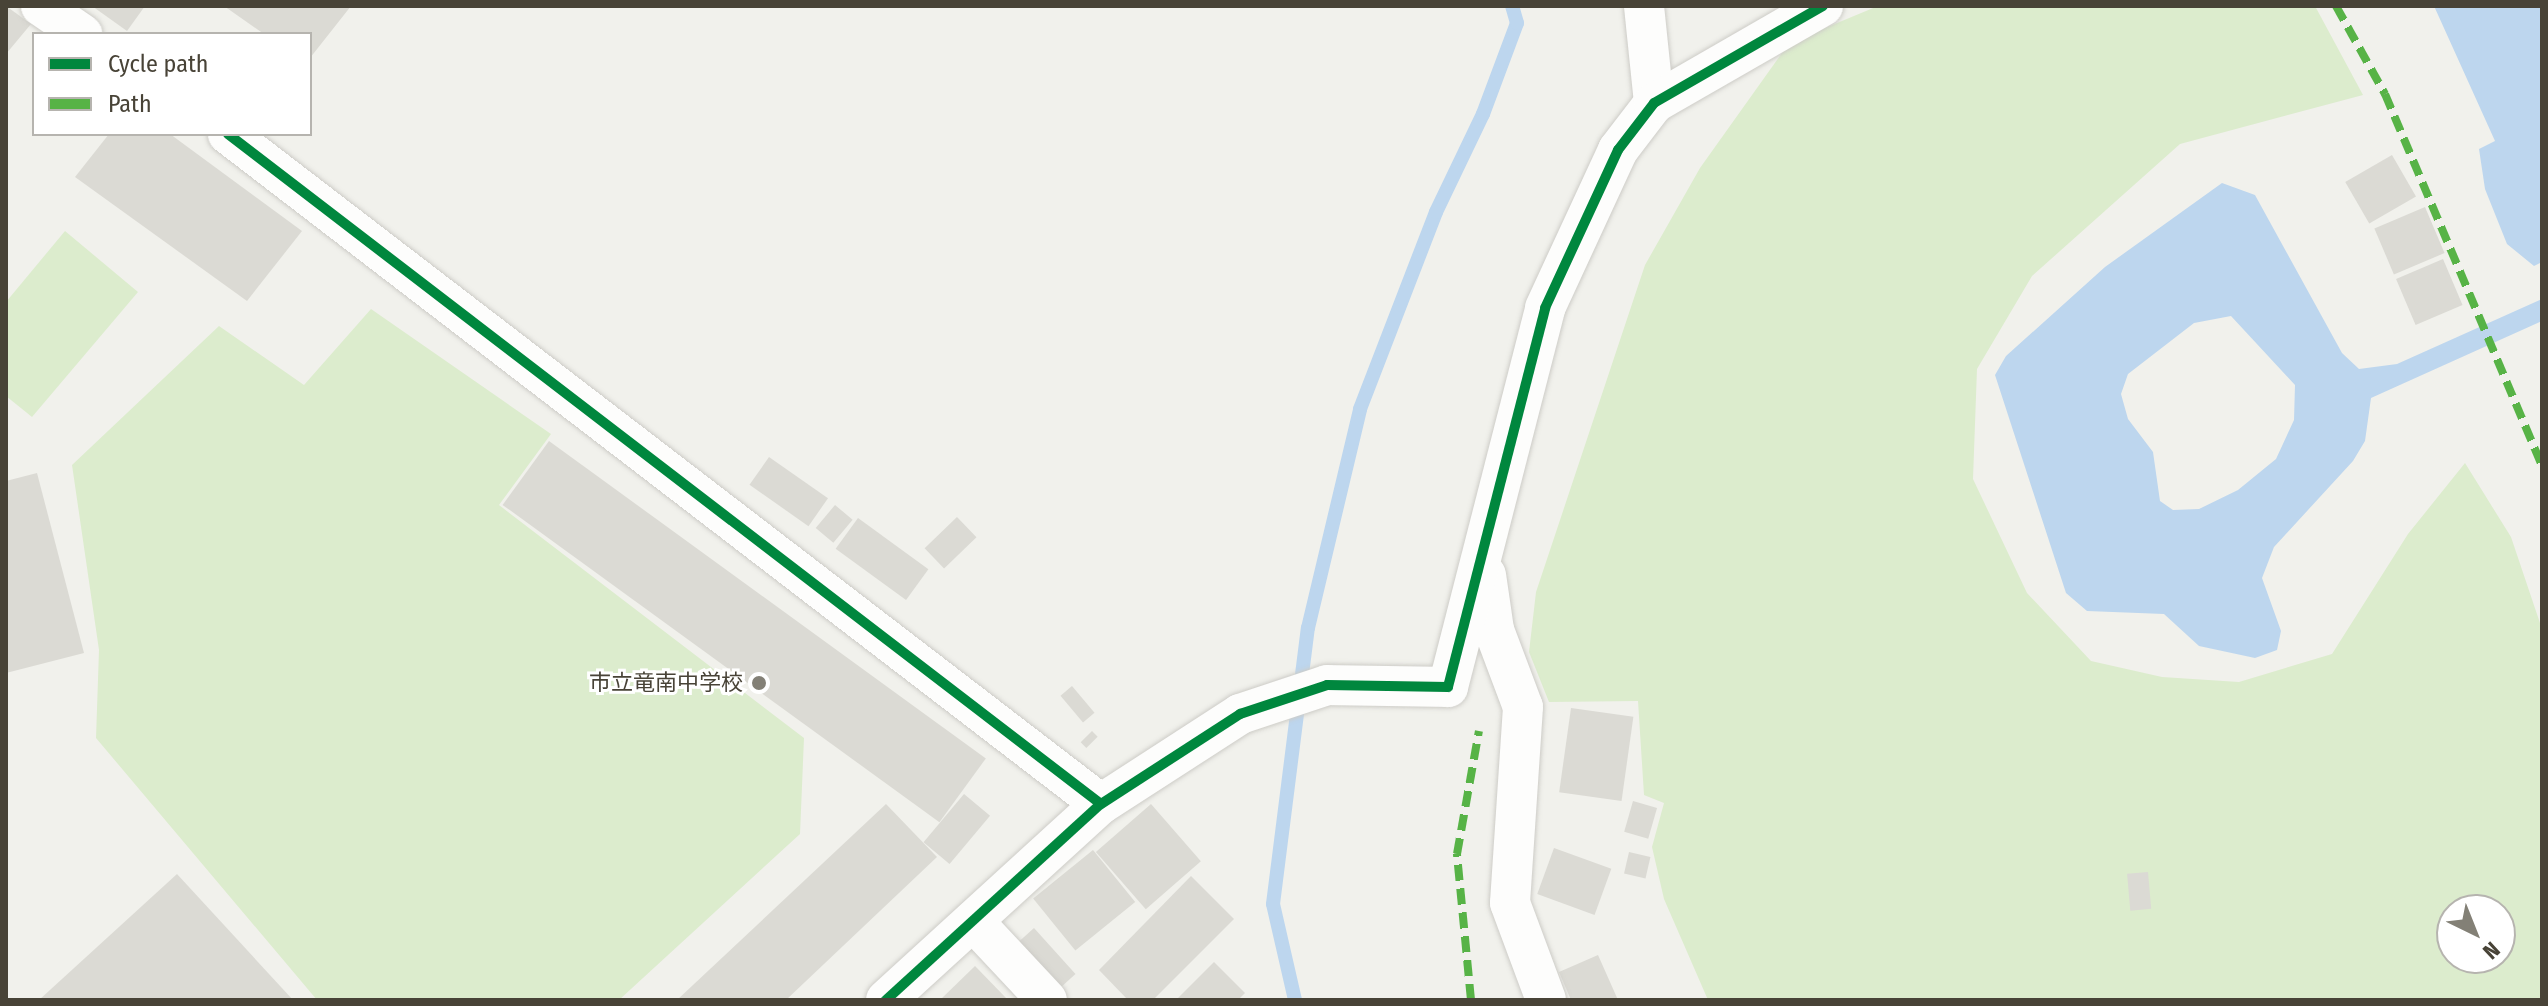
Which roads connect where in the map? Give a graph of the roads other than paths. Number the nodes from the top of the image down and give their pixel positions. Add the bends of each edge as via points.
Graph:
1 (41, 6) edge
2 (1644, 6) edge
3 (1823, 6) edge
4 (79, 32) edge
5 (1654, 103) junction
6 (231, 136) edge
7 (1484, 555) junction
8 (1101, 804) junction
9 (973, 921) junction
10 (886, 1000) edge
11 (1047, 1000) edge
12 (1546, 1000) edge

1 - 4 street
2 - 5 street
3 - 5 street
5 - 7 street via 1618,150 1545,308
6 - 8 street
7 - 8 street via 1448,687 1327,685 1240,714 1142,772
7 - 12 street via 1494,630 1523,707 1510,903
8 - 9 street
9 - 10 street
9 - 11 street

